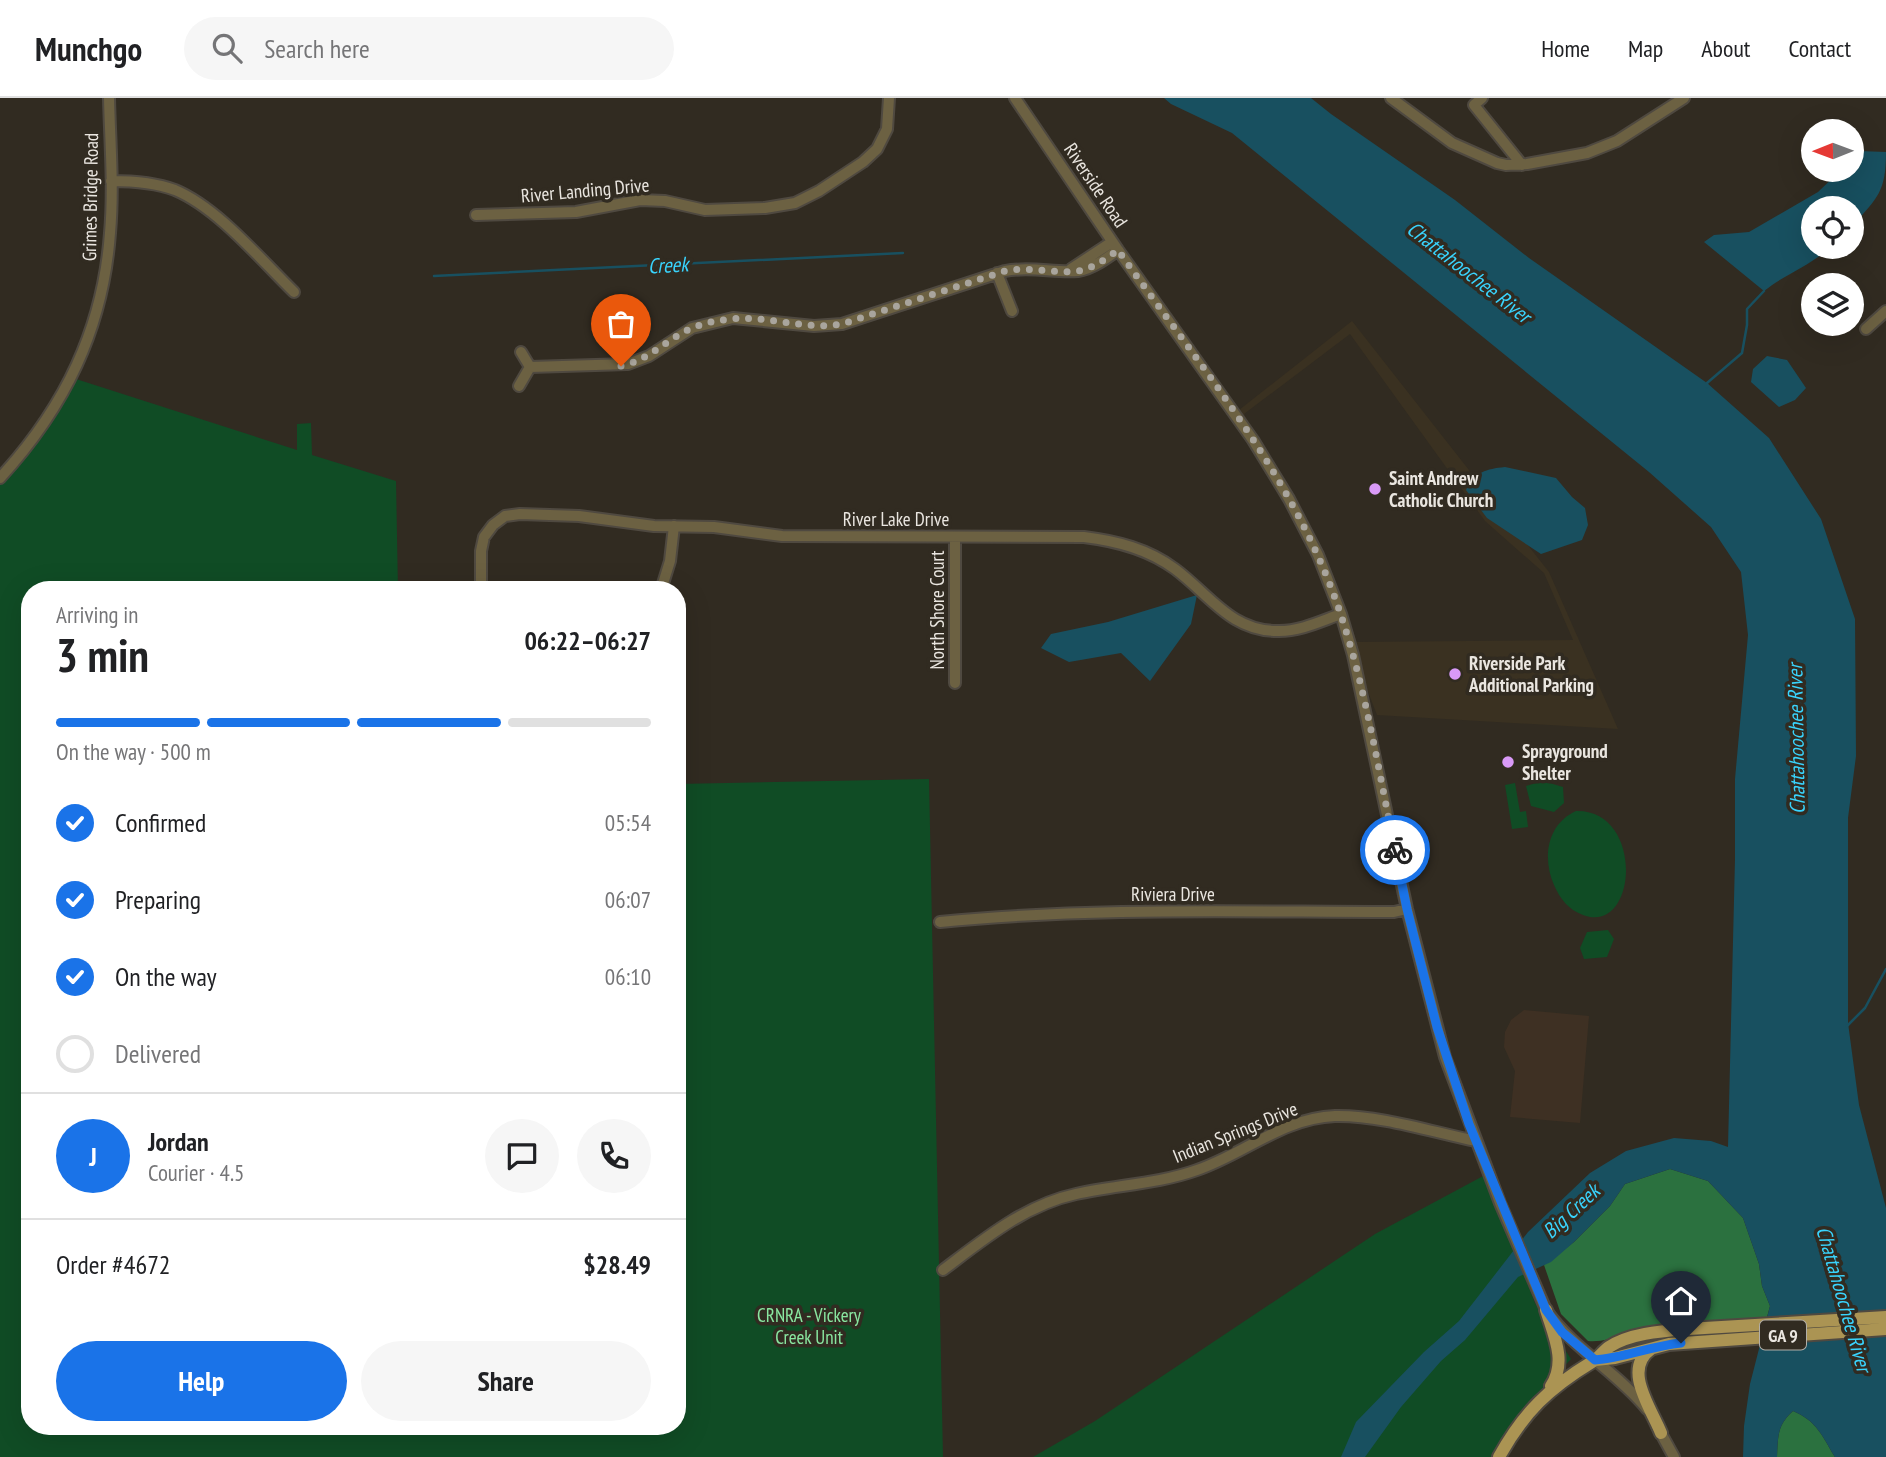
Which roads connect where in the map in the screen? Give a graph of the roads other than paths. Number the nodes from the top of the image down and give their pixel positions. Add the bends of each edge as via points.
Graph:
1 (108, 98) edge
2 (889, 98) edge
3 (1015, 98) edge
4 (1391, 98) edge
5 (1482, 98) edge
6 (1684, 98) edge
7 (1522, 165) junction
8 (111, 181) junction
9 (476, 215) dead end
10 (1115, 246) junction
11 (997, 273) junction
12 (294, 292) dead end
13 (1012, 311) dead end
14 (1886, 311) edge
15 (1866, 329) dead end
16 (521, 352) dead end
17 (530, 367) junction
18 (519, 386) dead end
19 (0, 478) edge
20 (674, 526) junction
21 (955, 537) junction
22 (481, 581) edge
23 (664, 581) edge
24 (1341, 614) junction
25 (955, 683) dead end
26 (1407, 909) junction
27 (940, 922) dead end
28 (1476, 1141) junction
29 (943, 1270) dead end
30 (1546, 1310) junction
31 (1886, 1317) edge
32 (1886, 1329) edge
33 (1654, 1347) junction
34 (1595, 1360) junction
35 (1544, 1396) junction
36 (1661, 1433) junction
37 (1499, 1457) edge
38 (1674, 1457) edge

1 - 8 street, Grimes Bridge Road
2 - 9 street, River Landing Drive via 887,128 877,149 795,203 705,210 640,200 576,212
3 - 10 street, Riverside Road
4 - 7 street via 1452,143 1497,163
5 - 7 street via 1474,105
6 - 7 street via 1607,145
8 - 12 street via 154,184 194,200
8 - 19 street, Grimes Bridge Road via 105,277 85,346 53,411
10 - 11 street via 1071,270 1018,268
10 - 24 street, Riverside Road via 1279,481 1318,555
11 - 13 street
11 - 17 street via 842,324 821,327 726,319 692,328 628,364
14 - 15 street
16 - 17 street
17 - 18 street
20 - 21 street, River Lake Drive via 782,536
20 - 22 street, River Lake Drive via 579,516 505,516 484,537
20 - 23 street
21 - 24 street, River Lake Drive via 1084,537 1127,545 1174,568 1229,617 1260,630 1295,630
21 - 25 street, North Shore Court
24 - 26 street, Riverside Road via 1364,697
26 - 27 street, Riviera Drive via 1081,912
26 - 28 street, Riverside Road via 1445,1058
28 - 29 street, Indian Springs Drive via 1362,1117 1305,1121 1196,1171 1038,1206
28 - 30 street, Riverside Road
30 - 34 street, Riverside Road via 1562,1332
30 - 35 main road via 1559,1364
31 - 34 main road, GA 9 via 1655,1333 1609,1347
32 - 33 main road, GA 9
33 - 34 main road, GA 9
33 - 36 main road via 1640,1359 1637,1373
34 - 35 main road, GA 9
34 - 36 street, Riverside Road via 1638,1398
35 - 37 main road, GA 9 via 1520,1422
36 - 38 street, Riverside Road

